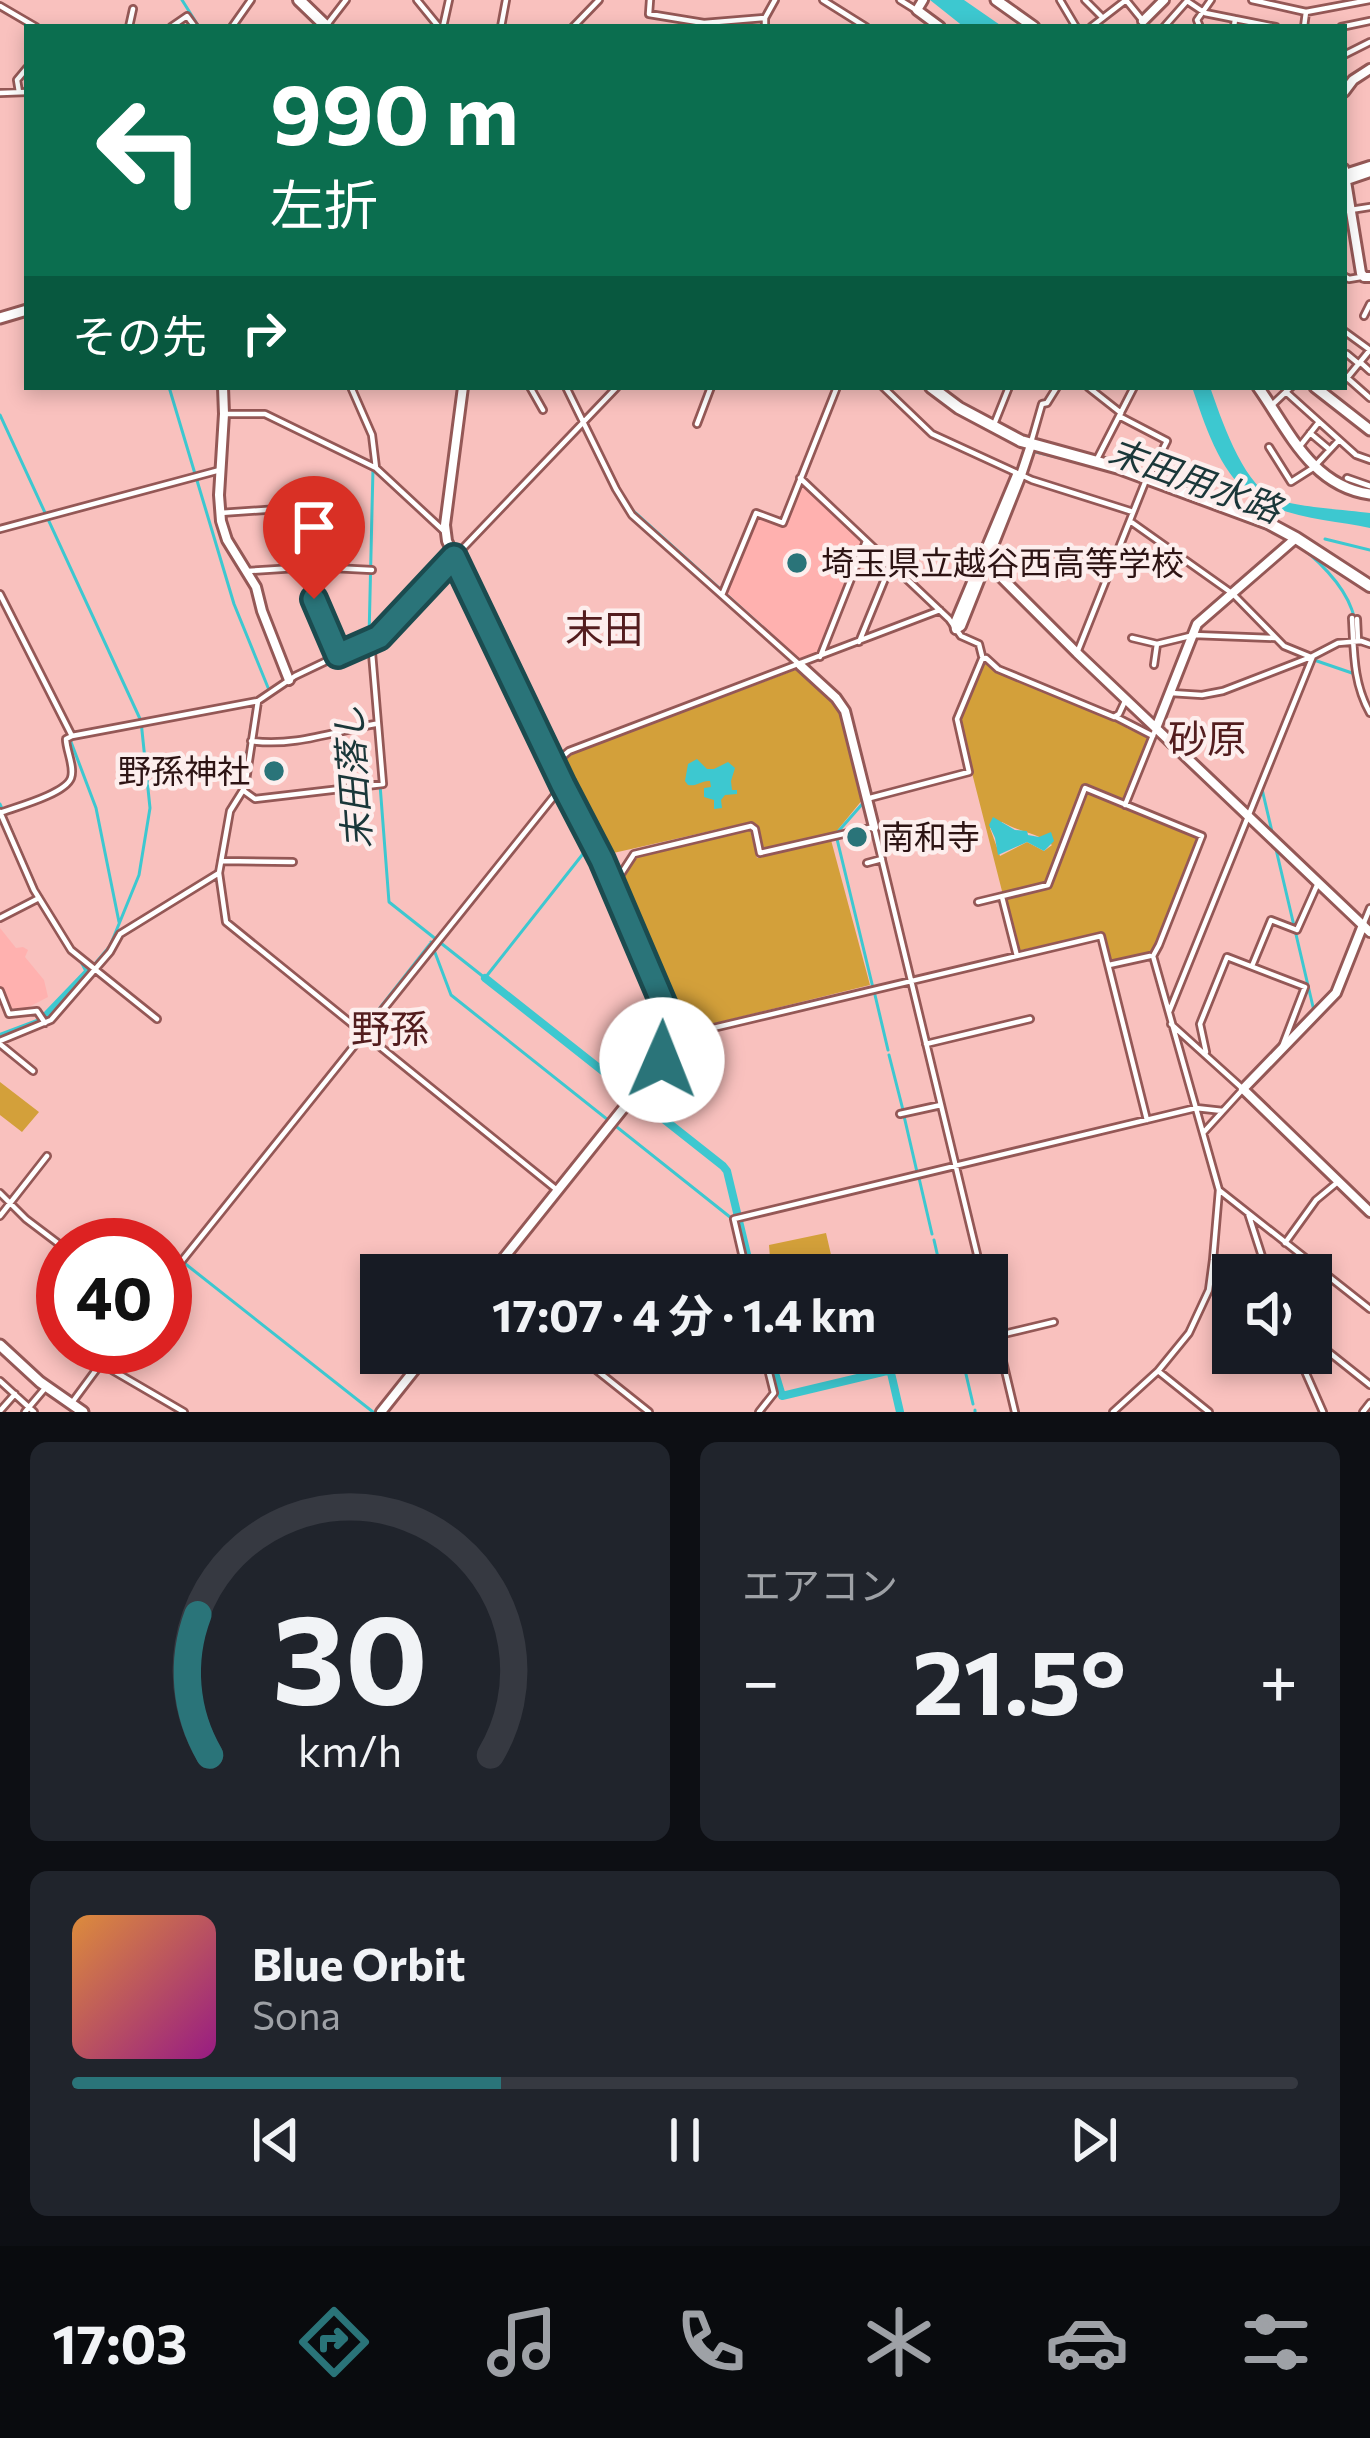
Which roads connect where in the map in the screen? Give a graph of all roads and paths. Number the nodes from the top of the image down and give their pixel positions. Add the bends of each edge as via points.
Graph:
1 (298, 0) edge
2 (417, 0) edge
3 (599, 0) edge
4 (650, 0) edge
5 (775, 0) edge
6 (823, 0) edge
7 (900, 0) edge
8 (996, 0) edge
9 (1086, 0) edge
10 (1126, 0) edge
11 (1164, 0) edge
12 (1211, 0) edge
13 (1252, 0) edge
14 (1370, 0) edge
15 (1285, 3) edge
16 (0, 5) edge
17 (920, 5) edge
18 (133, 9) dead end
19 (1203, 12) junction
20 (1306, 12) junction
21 (1103, 17) junction
22 (765, 18) junction
23 (1143, 21) joint
24 (1235, 23) edge
25 (31, 24) edge
26 (130, 24) edge
27 (324, 24) edge
28 (438, 24) edge
29 (576, 24) edge
30 (699, 24) edge
31 (713, 24) edge
32 (765, 24) edge
33 (861, 24) edge
34 (1030, 24) edge
35 (1095, 24) edge
36 (1167, 24) edge
37 (1199, 24) edge
38 (1304, 24) edge
39 (1370, 69) edge
40 (1347, 88) edge
41 (23, 92) edge
42 (0, 93) edge
43 (1370, 207) edge
44 (1348, 210) edge
45 (1366, 276) edge
46 (1370, 304) edge
47 (1364, 316) dead end
48 (1370, 350) edge
49 (1347, 354) dead end
50 (1359, 363) junction
51 (1370, 371) edge
52 (1347, 375) edge
53 (1347, 377) edge
54 (225, 390) edge
55 (352, 390) edge
56 (463, 390) edge
57 (532, 390) edge
58 (568, 390) edge
59 (614, 390) edge
60 (709, 390) edge
61 (836, 390) edge
62 (886, 390) edge
63 (936, 390) edge
64 (1009, 390) edge
65 (1055, 390) edge
66 (1092, 390) edge
67 (1125, 390) edge
68 (1132, 390) edge
69 (1260, 390) edge
70 (1288, 390) edge
71 (1290, 390) edge
72 (1319, 390) edge
73 (1129, 396) junction
74 (1370, 398) edge
75 (1272, 405) junction
76 (543, 410) dead end
77 (224, 414) junction
78 (1120, 414) junction
79 (584, 422) junction
80 (1319, 422) junction
81 (697, 424) dead end
82 (993, 428) junction
83 (1370, 430) edge
84 (1310, 434) junction
85 (1339, 440) junction
86 (1031, 445) junction
87 (1269, 447) dead end
88 (1299, 449) junction
89 (1330, 449) junction
90 (1370, 460) edge
91 (1096, 461) junction
92 (1315, 466) junction
93 (376, 467) junction
94 (220, 470) junction
95 (1019, 474) junction
96 (800, 478) junction
97 (1146, 481) junction
98 (1370, 490) edge
99 (308, 507) dead end
100 (1133, 512) junction
101 (220, 513) junction
102 (1130, 520) junction
103 (0, 530) edge
104 (445, 532) junction
105 (1293, 540) junction
106 (866, 541) junction
107 (454, 557) junction
108 (984, 560) junction
109 (891, 564) junction
110 (312, 566) junction
111 (372, 570) dead end
112 (248, 571) junction
113 (1370, 586) edge
114 (0, 594) edge
115 (1233, 594) junction
116 (722, 595) junction
117 (940, 610) junction
118 (1354, 618) dead end
119 (956, 629) junction
120 (1194, 635) junction
121 (1132, 638) dead end
122 (1275, 638) junction
123 (371, 640) junction
124 (860, 641) junction
125 (1355, 641) junction
126 (1157, 644) junction
127 (1370, 644) edge
128 (1077, 653) junction
129 (338, 655) junction
130 (1312, 656) junction
131 (820, 657) junction
132 (982, 658) junction
133 (800, 665) junction
134 (1154, 665) dead end
135 (290, 680) junction
136 (1171, 693) junction
137 (1126, 699) junction
138 (258, 701) junction
139 (1370, 713) edge
140 (1114, 716) junction
141 (377, 724) junction
142 (1155, 732) junction
143 (72, 736) junction
144 (251, 741) junction
145 (554, 764) junction
146 (563, 785) junction
147 (244, 791) junction
148 (866, 799) junction
149 (1125, 805) junction
150 (0, 812) edge
151 (1248, 816) junction
152 (874, 827) junction
153 (882, 859) junction
154 (221, 861) junction
155 (293, 862) dead end
156 (867, 863) dead end
157 (219, 873) junction
158 (611, 879) junction
159 (1318, 883) junction
160 (1002, 896) junction
161 (39, 898) junction
162 (978, 902) dead end
163 (1370, 908) edge
164 (0, 918) edge
165 (1366, 929) edge
166 (1017, 956) junction
167 (1153, 956) junction
168 (1109, 965) junction
169 (1252, 966) junction
170 (94, 969) junction
171 (912, 982) junction
172 (0, 991) edge
173 (3, 1005) edge
174 (158, 1019) dead end
175 (1030, 1019) dead end
176 (1168, 1019) junction
177 (45, 1023) junction
178 (669, 1025) junction
179 (363, 1034) junction
180 (0, 1042) edge
181 (926, 1044) junction
182 (1282, 1047) junction
183 (1206, 1052) junction
184 (33, 1071) dead end
185 (1243, 1089) junction
186 (941, 1105) junction
187 (1196, 1108) junction
188 (1223, 1111) junction
189 (901, 1114) dead end
190 (1147, 1120) junction
191 (1203, 1133) junction
192 (47, 1156) dead end
193 (956, 1166) junction
194 (1339, 1181) junction
195 (556, 1190) junction
196 (1219, 1190) junction
197 (0, 1193) edge
198 (11, 1202) junction
199 (1370, 1212) edge
200 (1248, 1214) junction
201 (0, 1216) edge
202 (36, 1227) edge
203 (1286, 1243) junction
204 (192, 1248) edge
205 (506, 1254) edge
206 (742, 1254) edge
207 (977, 1254) edge
208 (1261, 1254) edge
209 (1370, 1309) edge
210 (1054, 1322) dead end
211 (1008, 1333) edge
212 (0, 1345) edge
213 (1332, 1355) edge
214 (1157, 1371) junction
215 (92, 1374) edge
216 (119, 1374) edge
217 (411, 1374) edge
218 (601, 1374) edge
219 (770, 1374) edge
220 (1006, 1374) edge
221 (1307, 1374) edge
222 (0, 1382) edge
223 (1370, 1385) edge
224 (46, 1387) junction
225 (14, 1394) junction
226 (1370, 1403) edge
227 (71, 1404) junction
228 (0, 1411) edge
229 (30, 1411) edge
230 (83, 1412) edge
231 (184, 1412) edge
232 (381, 1412) edge
233 (649, 1412) edge
234 (759, 1412) edge
235 (1015, 1412) edge
236 (1113, 1412) edge
237 (1209, 1412) edge
238 (1323, 1412) edge
239 (1363, 1412) edge

1 - 27 main road
2 - 28 street
3 - 29 street
4 - 30 street via 649,14
5 - 22 street
6 - 33 street
7 - 17 street
8 - 34 main road
9 - 21 street
10 - 21 street
10 - 23 street
11 - 23 street
12 - 19 street
13 - 15 street
14 - 20 street
15 - 20 street
16 - 25 street
18 - 26 street
19 - 24 street
19 - 36 street via 1186,1
19 - 37 street
20 - 38 street
21 - 35 street
22 - 31 street
22 - 32 street
39 - 40 street
41 - 42 street
43 - 44 street
44 - 45 street
46 - 47 street
48 - 50 street
49 - 50 street
50 - 51 street
50 - 52 street
53 - 74 street
54 - 77 street
55 - 93 street
56 - 104 street
57 - 76 street
58 - 79 street
59 - 79 street
60 - 81 street
61 - 96 street
62 - 95 street via 932,434
63 - 82 main road
64 - 82 street
65 - 86 street via 1042,404
66 - 78 street
67 - 73 street
68 - 73 street
69 - 75 main road
70 - 75 street
71 - 80 street
72 - 83 main road
73 - 78 street
75 - 88 main road
77 - 93 street via 265,414
77 - 94 street
78 - 91 street
78 - 97 street via 1167,441
79 - 107 street
79 - 116 street via 632,515
80 - 84 street
80 - 85 street
82 - 86 main road
84 - 88 street
84 - 89 street
85 - 89 street
85 - 90 street
86 - 91 main road
86 - 95 street
87 - 92 street via 1291,482
88 - 92 main road
89 - 92 street
91 - 97 main road
92 - 98 main road
93 - 104 street
94 - 101 street
94 - 103 street
95 - 100 street
95 - 108 street
96 - 106 street
96 - 116 street via 783,523 756,513
97 - 100 street
97 - 105 main road
99 - 101 street
100 - 102 street
101 - 112 street
102 - 115 street
102 - 128 street
104 - 107 street
105 - 113 main road
105 - 115 street
106 - 109 street
106 - 131 street
107 - 123 street
107 - 145 street
108 - 119 street
108 - 128 street
109 - 117 street
109 - 124 street
110 - 111 street
110 - 112 street
110 - 129 street via 314,599
112 - 135 street
114 - 143 street
115 - 120 street
115 - 122 street
116 - 133 street
117 - 119 street
117 - 124 street
118 - 125 street
119 - 132 street via 979,644
120 - 122 street
120 - 126 street
120 - 136 street
121 - 126 street
122 - 130 street
123 - 129 street
123 - 141 street
124 - 131 street
125 - 127 street
125 - 130 street
125 - 139 street via 1357,686
126 - 134 street
128 - 137 street
129 - 135 street
130 - 136 street via 1223,692
130 - 151 street
131 - 133 street
132 - 140 street
132 - 148 street via 957,719 969,772
133 - 145 street via 569,751
133 - 148 street via 844,711
135 - 138 street
136 - 142 street
137 - 140 street
137 - 142 street
138 - 143 street
138 - 144 street
140 - 142 street
141 - 144 street via 295,744
141 - 147 street via 383,784 255,799
142 - 149 street
142 - 151 street
143 - 150 street via 64,788
144 - 147 street
145 - 146 street
146 - 158 street
146 - 179 street
147 - 154 street via 230,811
148 - 152 street
149 - 160 street via 1084,788 1048,885
149 - 167 street via 1202,836
150 - 161 street
151 - 159 street
151 - 176 street
152 - 153 street
152 - 158 street via 760,853 751,826 634,854
153 - 156 street
153 - 171 street
154 - 155 street
154 - 157 street
157 - 170 street via 120,934
157 - 179 street via 230,928
158 - 178 street
159 - 165 street
159 - 169 street via 1297,930 1271,920
160 - 162 street
160 - 166 street
161 - 164 street
161 - 170 street via 70,950
163 - 165 street
165 - 182 street via 1336,993
166 - 168 street via 1101,936
166 - 171 street
167 - 168 street
167 - 176 street
168 - 190 street
169 - 182 street via 1304,987
169 - 183 street via 1227,957 1200,1024
170 - 174 street
170 - 177 street
171 - 178 street via 688,1034
171 - 181 street
172 - 173 street
173 - 177 street via 9,1014 38,1011
175 - 181 street
176 - 183 street
176 - 187 street
177 - 180 street
178 - 195 street via 664,1056
179 - 195 street
179 - 204 street
180 - 184 street
181 - 186 street
182 - 185 street
183 - 185 street
185 - 188 street
185 - 194 street
186 - 189 street
186 - 193 street
187 - 188 street
187 - 190 street
187 - 191 street
188 - 191 street
190 - 193 street
191 - 196 street
192 - 198 street
193 - 206 street via 734,1219
193 - 207 street
194 - 199 street
194 - 203 street
195 - 205 street
196 - 200 street
196 - 214 street via 1209,1290 1190,1333
197 - 198 street
198 - 201 street
198 - 202 street
200 - 203 street
200 - 208 street
203 - 209 street
210 - 211 street
212 - 224 main road
213 - 223 street
214 - 236 street
214 - 237 street
215 - 227 street
216 - 231 street
217 - 232 street
218 - 233 street
219 - 234 street via 775,1393
220 - 235 street
221 - 238 street
222 - 225 street
224 - 227 main road
224 - 229 street
225 - 228 street
225 - 229 street
226 - 239 street
227 - 230 main road

